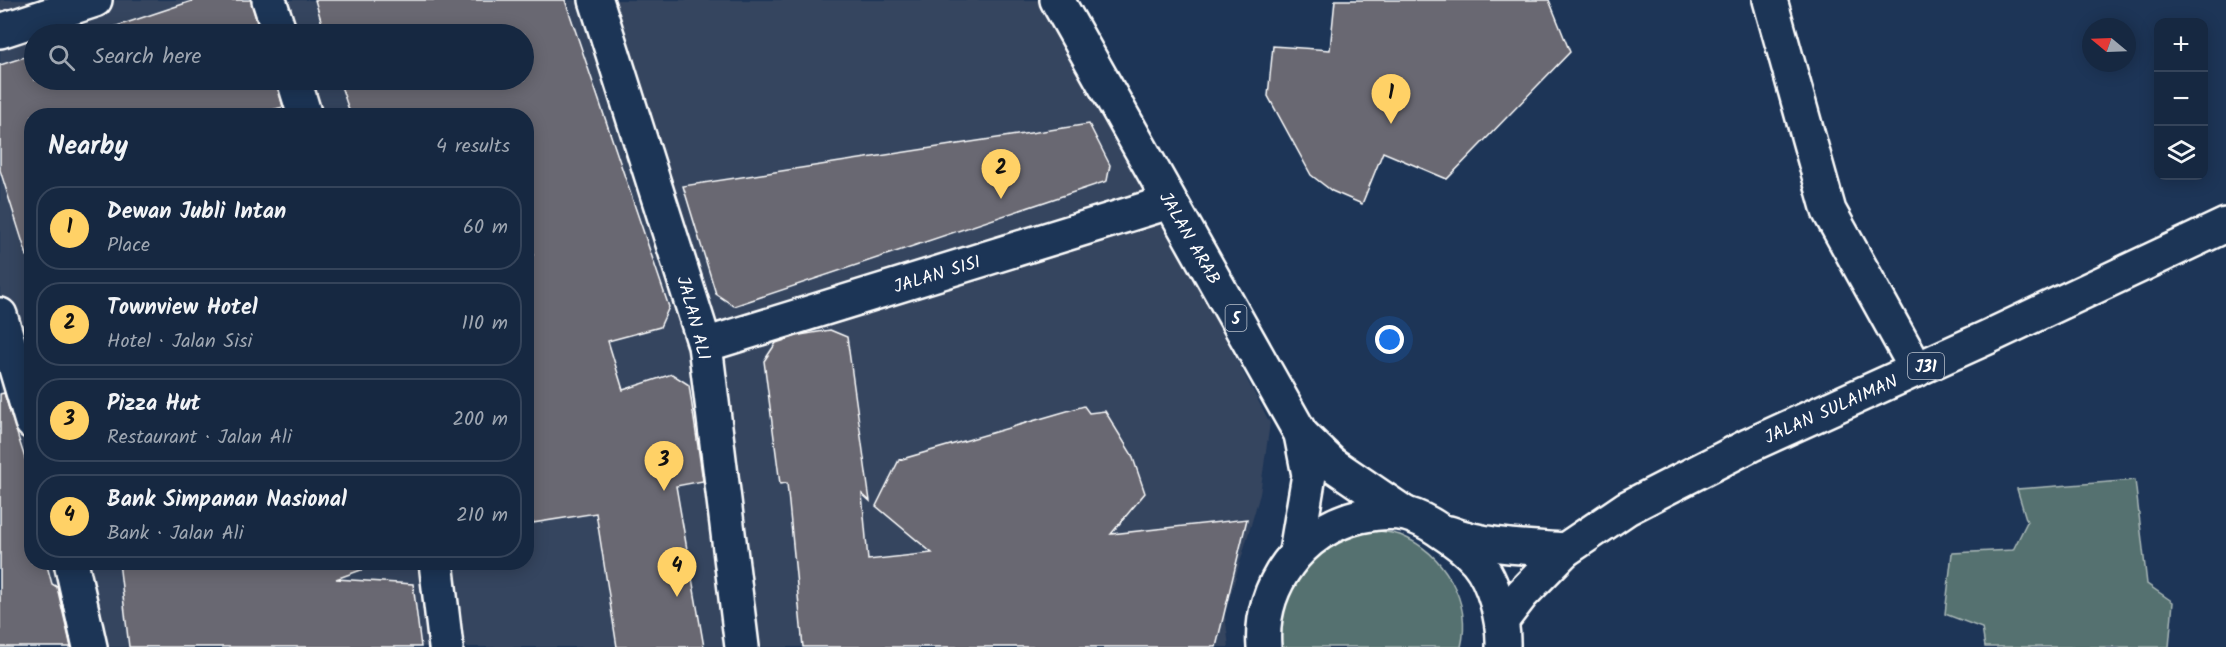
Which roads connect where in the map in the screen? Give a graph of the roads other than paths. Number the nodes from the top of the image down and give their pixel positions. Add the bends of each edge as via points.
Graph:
1 (95, 0) edge
2 (269, 0) edge
3 (596, 0) edge
4 (1057, 0) edge
5 (1770, 0) edge
6 (277, 24) edge
7 (0, 31) edge
8 (297, 90) edge
9 (303, 108) edge
10 (1169, 202) junction
11 (2226, 225) edge
12 (0, 315) edge
13 (705, 345) junction
14 (1917, 370) junction
15 (24, 396) edge
16 (1301, 434) junction
17 (1404, 513) junction
18 (1434, 527) junction
19 (1565, 550) junction
20 (1296, 552) junction
21 (73, 570) edge
22 (437, 570) edge
23 (1502, 633) edge
24 (1263, 646) edge
25 (90, 647) edge
26 (446, 647) edge
27 (742, 647) edge

1 - 7 main road
2 - 6 main road
3 - 13 main road, JALAN ALI
4 - 10 main road, JALAN ARAB / 5
5 - 14 main road via 1829,211
8 - 9 main road
10 - 13 main road, JALAN SISI
10 - 16 main road, JALAN ARAB / 5
11 - 14 main road, JALAN SULAIMAN / J31
12 - 15 main road
13 - 27 main road, JALAN ALI
14 - 19 main road, JALAN SULAIMAN / J31 via 1750,445 1627,508
16 - 17 main road, 5 via 1332,464
16 - 20 main road, JALAN ARAB / 5 via 1309,475
17 - 18 main road, 5
17 - 20 main road via 1374,513 1345,519
18 - 19 main road via 1465,539 1499,545
18 - 23 main road, 5 via 1459,542 1479,563 1491,587
19 - 23 main road, J31 via 1522,594
20 - 24 main road via 1277,579 1266,611
21 - 25 main road
22 - 26 main road

